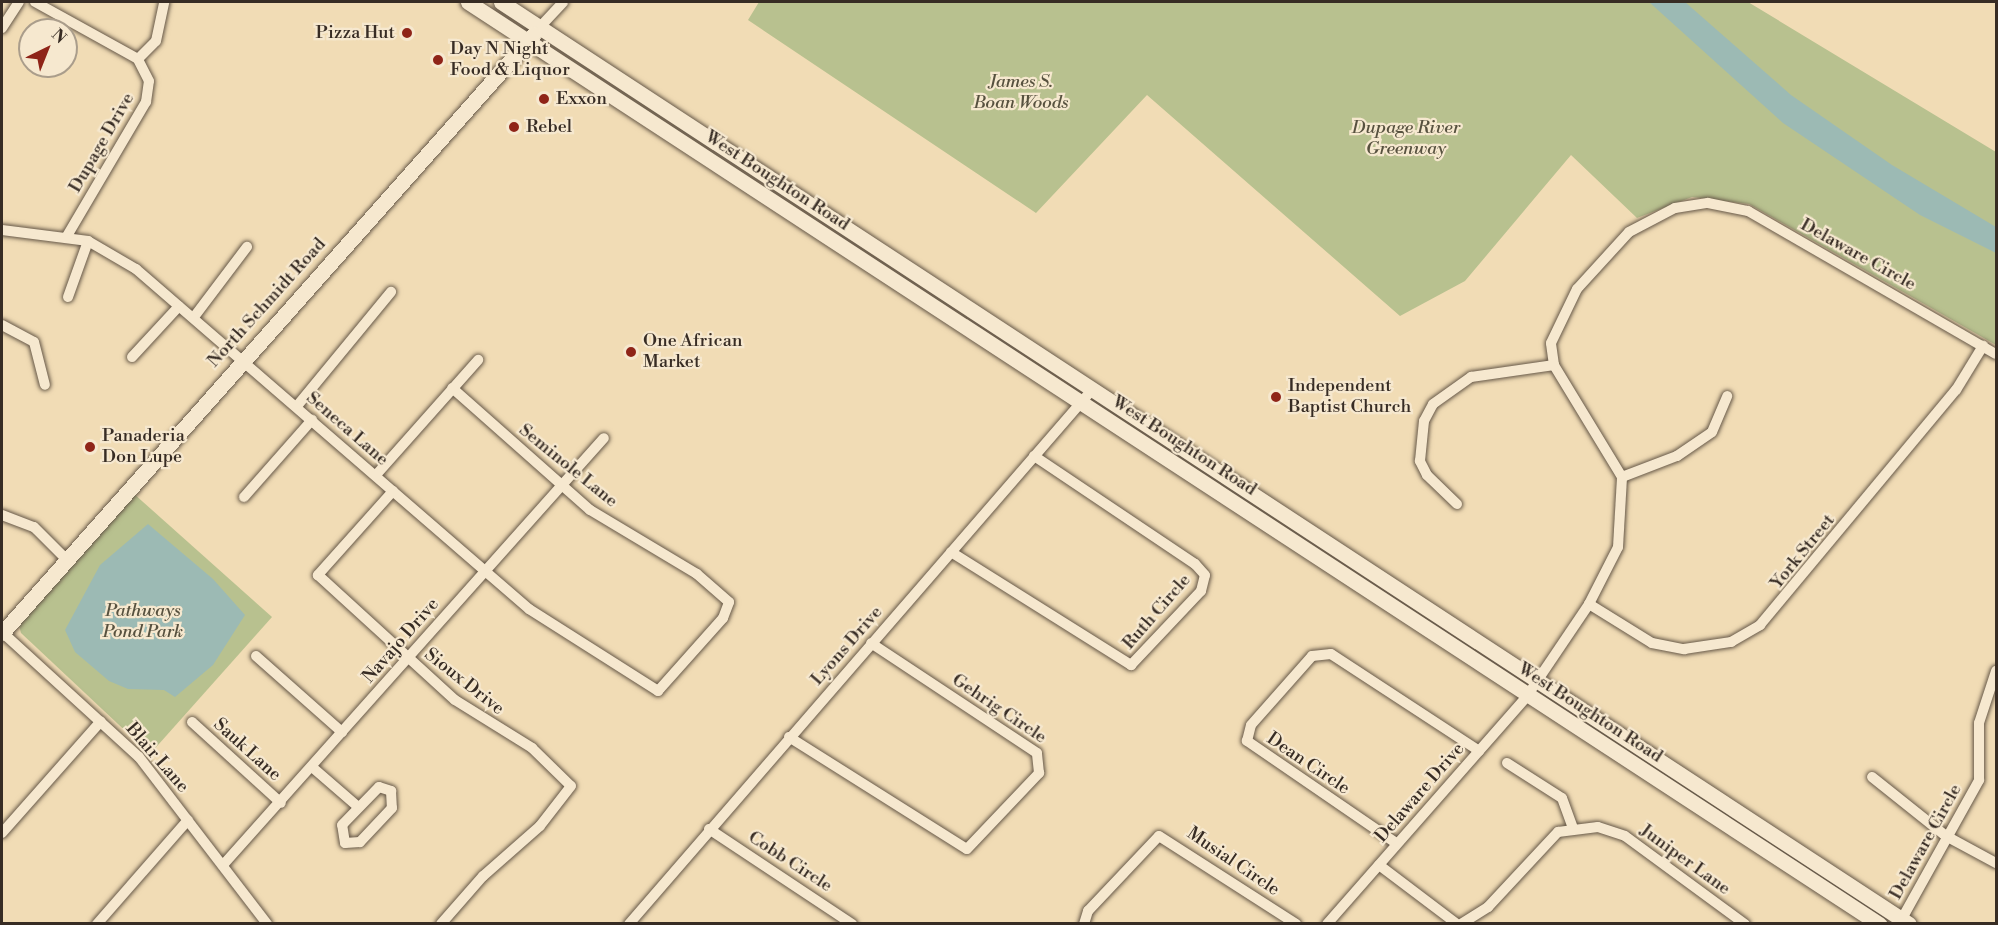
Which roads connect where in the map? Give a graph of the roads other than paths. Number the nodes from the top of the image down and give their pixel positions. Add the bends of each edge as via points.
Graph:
1 (19, 2) edge
2 (35, 2) edge
3 (164, 2) edge
4 (468, 2) edge
5 (501, 2) edge
6 (562, 2) edge
7 (540, 27) junction
8 (2, 28) edge
9 (527, 41) junction
10 (138, 59) junction
11 (2, 230) edge
12 (67, 236) junction
13 (88, 242) junction
14 (248, 247) dead end
15 (391, 292) dead end
16 (68, 297) dead end
17 (179, 306) junction
18 (194, 317) junction
19 (2, 325) edge
20 (1023, 343) junction
21 (1983, 346) junction
22 (1996, 354) edge
23 (1010, 356) junction
24 (132, 357) dead end
25 (242, 360) junction
26 (478, 360) dead end
27 (1554, 365) junction
28 (45, 385) dead end
29 (452, 388) junction
30 (1086, 396) junction
31 (1727, 396) dead end
32 (297, 406) junction
33 (312, 420) junction
34 (604, 438) dead end
35 (1034, 456) junction
36 (1181, 459) junction
37 (376, 476) junction
38 (1622, 477) junction
39 (561, 485) junction
40 (393, 491) junction
41 (244, 497) dead end
42 (1457, 504) dead end
43 (2, 515) edge
44 (951, 552) junction
45 (66, 559) junction
46 (484, 572) junction
47 (1589, 604) junction
48 (2, 632) edge
49 (871, 644) junction
50 (256, 656) dead end
51 (407, 659) junction
52 (1996, 671) edge
53 (1536, 683) junction
54 (654, 693) joint
55 (1527, 696) junction
56 (101, 721) junction
57 (192, 722) dead end
58 (342, 732) junction
59 (789, 737) junction
60 (1479, 751) junction
61 (1508, 763) dead end
62 (312, 767) junction
63 (1872, 777) dead end
64 (281, 803) junction
65 (357, 806) junction
66 (188, 820) junction
67 (1573, 828) junction
68 (709, 830) junction
69 (2, 833) edge
70 (1946, 836) junction
71 (1396, 843) junction
72 (1996, 863) edge
73 (223, 865) junction
74 (1379, 865) junction
75 (1903, 922) edge
76 (629, 923) edge
77 (97, 924) edge
78 (267, 924) edge
79 (441, 924) edge
80 (852, 924) edge
81 (1084, 924) edge
82 (1296, 924) edge
83 (1327, 924) edge
84 (1459, 924) edge
85 (1745, 924) edge
86 (1879, 924) edge

1 - 8 street
2 - 10 street
3 - 10 street via 156,41
4 - 9 main road, West Boughton Road
5 - 7 main road, West Boughton Road
6 - 7 street, North Schmidt Road
7 - 9 main road, North Schmidt Road
7 - 20 main road, West Boughton Road
9 - 23 main road, West Boughton Road
9 - 25 main road, North Schmidt Road
10 - 12 street, Dupage Drive via 149,81 146,102
11 - 12 street, Seneca Lane
12 - 13 street, Seneca Lane
13 - 16 street
13 - 17 street, Seneca Lane via 136,268
14 - 18 street
15 - 32 street
17 - 18 street, Seneca Lane
17 - 24 street
18 - 25 street, Seneca Lane
19 - 28 street via 34,342
20 - 23 street
20 - 30 main road, West Boughton Road
21 - 22 street, Delaware Circle
21 - 27 street, Delaware Circle via 1748,211 1698,204 1642,222 1577,289 1551,343
21 - 47 street, York Street via 1956,390 1760,625 1731,642 1684,649 1652,643
23 - 30 main road, West Boughton Road
25 - 32 street, Seneca Lane
25 - 45 main road, North Schmidt Road
26 - 29 street
27 - 38 street
27 - 42 street via 1471,377 1433,404 1424,421 1420,461 1426,475
29 - 37 street
29 - 39 street, Seminole Lane
30 - 35 street, Lyons Drive
30 - 36 main road, West Boughton Road
31 - 38 street via 1712,432 1677,456
32 - 33 street, Seneca Lane
33 - 37 street, Seneca Lane
33 - 41 street
34 - 39 street, Navajo Drive
35 - 44 street, Lyons Drive
35 - 44 street, Ruth Circle via 1202,570 1201,591 1131,665
36 - 53 main road, West Boughton Road
36 - 55 main road, West Boughton Road
37 - 40 street, Seneca Lane
38 - 47 street via 1618,547
39 - 46 street, Navajo Drive
39 - 54 street, Seminole Lane via 590,510 707,580 729,602 723,618
40 - 46 street, Seneca Lane
40 - 51 street, Sioux Drive via 318,575
43 - 45 street via 34,527
44 - 49 street, Lyons Drive
45 - 48 main road, North Schmidt Road
46 - 51 street, Navajo Drive
46 - 54 street, Seneca Lane via 529,609 612,659
47 - 53 street
48 - 56 street, Blair Lane
49 - 59 street, Lyons Drive
49 - 59 street, Gehrig Circle via 1037,753 1039,773 967,849
50 - 58 street
51 - 58 street, Navajo Drive
51 - 79 street, Sioux Drive via 455,700 532,748 571,786 540,826 483,876
52 - 70 street, Delaware Circle via 1979,723 1978,780
53 - 55 street, Delaware Drive
53 - 75 main road, West Boughton Road
55 - 60 street, Delaware Drive
55 - 86 main road, West Boughton Road
56 - 66 street, Blair Lane via 139,757
56 - 69 street
57 - 64 street, Sauk Lane
58 - 62 street, Navajo Drive
59 - 68 street, Lyons Drive
60 - 71 street, Delaware Drive
60 - 71 street, Dean Circle via 1330,654 1312,656 1251,725 1247,741
61 - 67 street via 1562,798
62 - 64 street, Navajo Drive
62 - 65 street
63 - 70 street
64 - 73 street, Navajo Drive
65 - 65 street via 379,787 394,799 360,842 349,844 340,828
66 - 73 street, Blair Lane
66 - 77 street
67 - 84 street via 1535,852 1488,907
67 - 85 street, Juniper Lane via 1598,827 1625,836
68 - 76 street, Lyons Drive
68 - 80 street, Cobb Circle
70 - 72 street
70 - 75 street, Delaware Circle
71 - 74 street, Delaware Drive
73 - 78 street, Blair Lane
74 - 83 street, Delaware Drive
74 - 84 street
81 - 82 street, Musial Circle via 1088,911 1159,836

